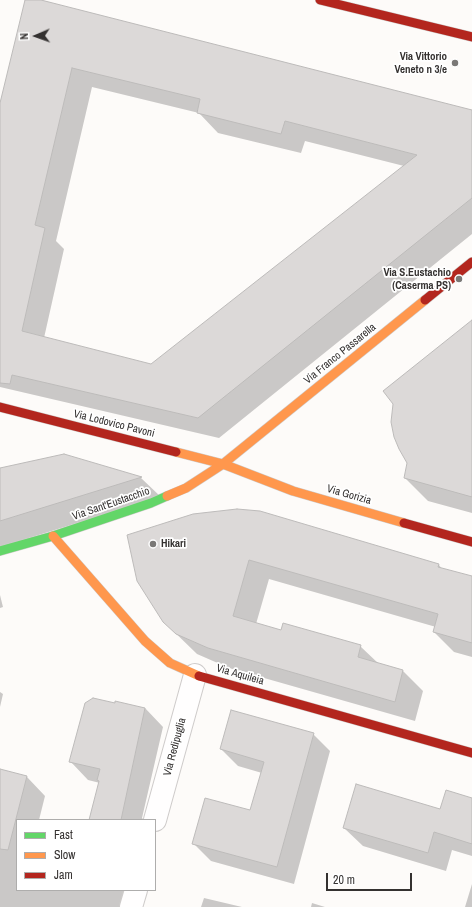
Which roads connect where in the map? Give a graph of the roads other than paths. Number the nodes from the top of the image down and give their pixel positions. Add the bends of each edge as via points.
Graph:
1 (320, 0) edge
2 (472, 37) edge
3 (472, 262) edge
4 (0, 407) edge
5 (223, 464) junction
6 (53, 536) junction
7 (472, 542) edge
8 (0, 551) edge
9 (195, 675) junction
10 (472, 753) edge
11 (155, 819) edge
12 (136, 891) edge
13 (131, 907) edge

1 - 2 street
3 - 5 street, Via Franco Passarella
4 - 5 street, Via Lodovico Pavoni
5 - 6 street, Via Sant'Eustacchio via 186,488 152,503
5 - 7 street, Via Gorizia via 293,491
6 - 8 street, Via Sant'Eustacchio
6 - 9 street, Via Aquileia via 145,641 170,663
9 - 10 street, Via Aquileia
9 - 11 street, Via Redipuglia
12 - 13 street

